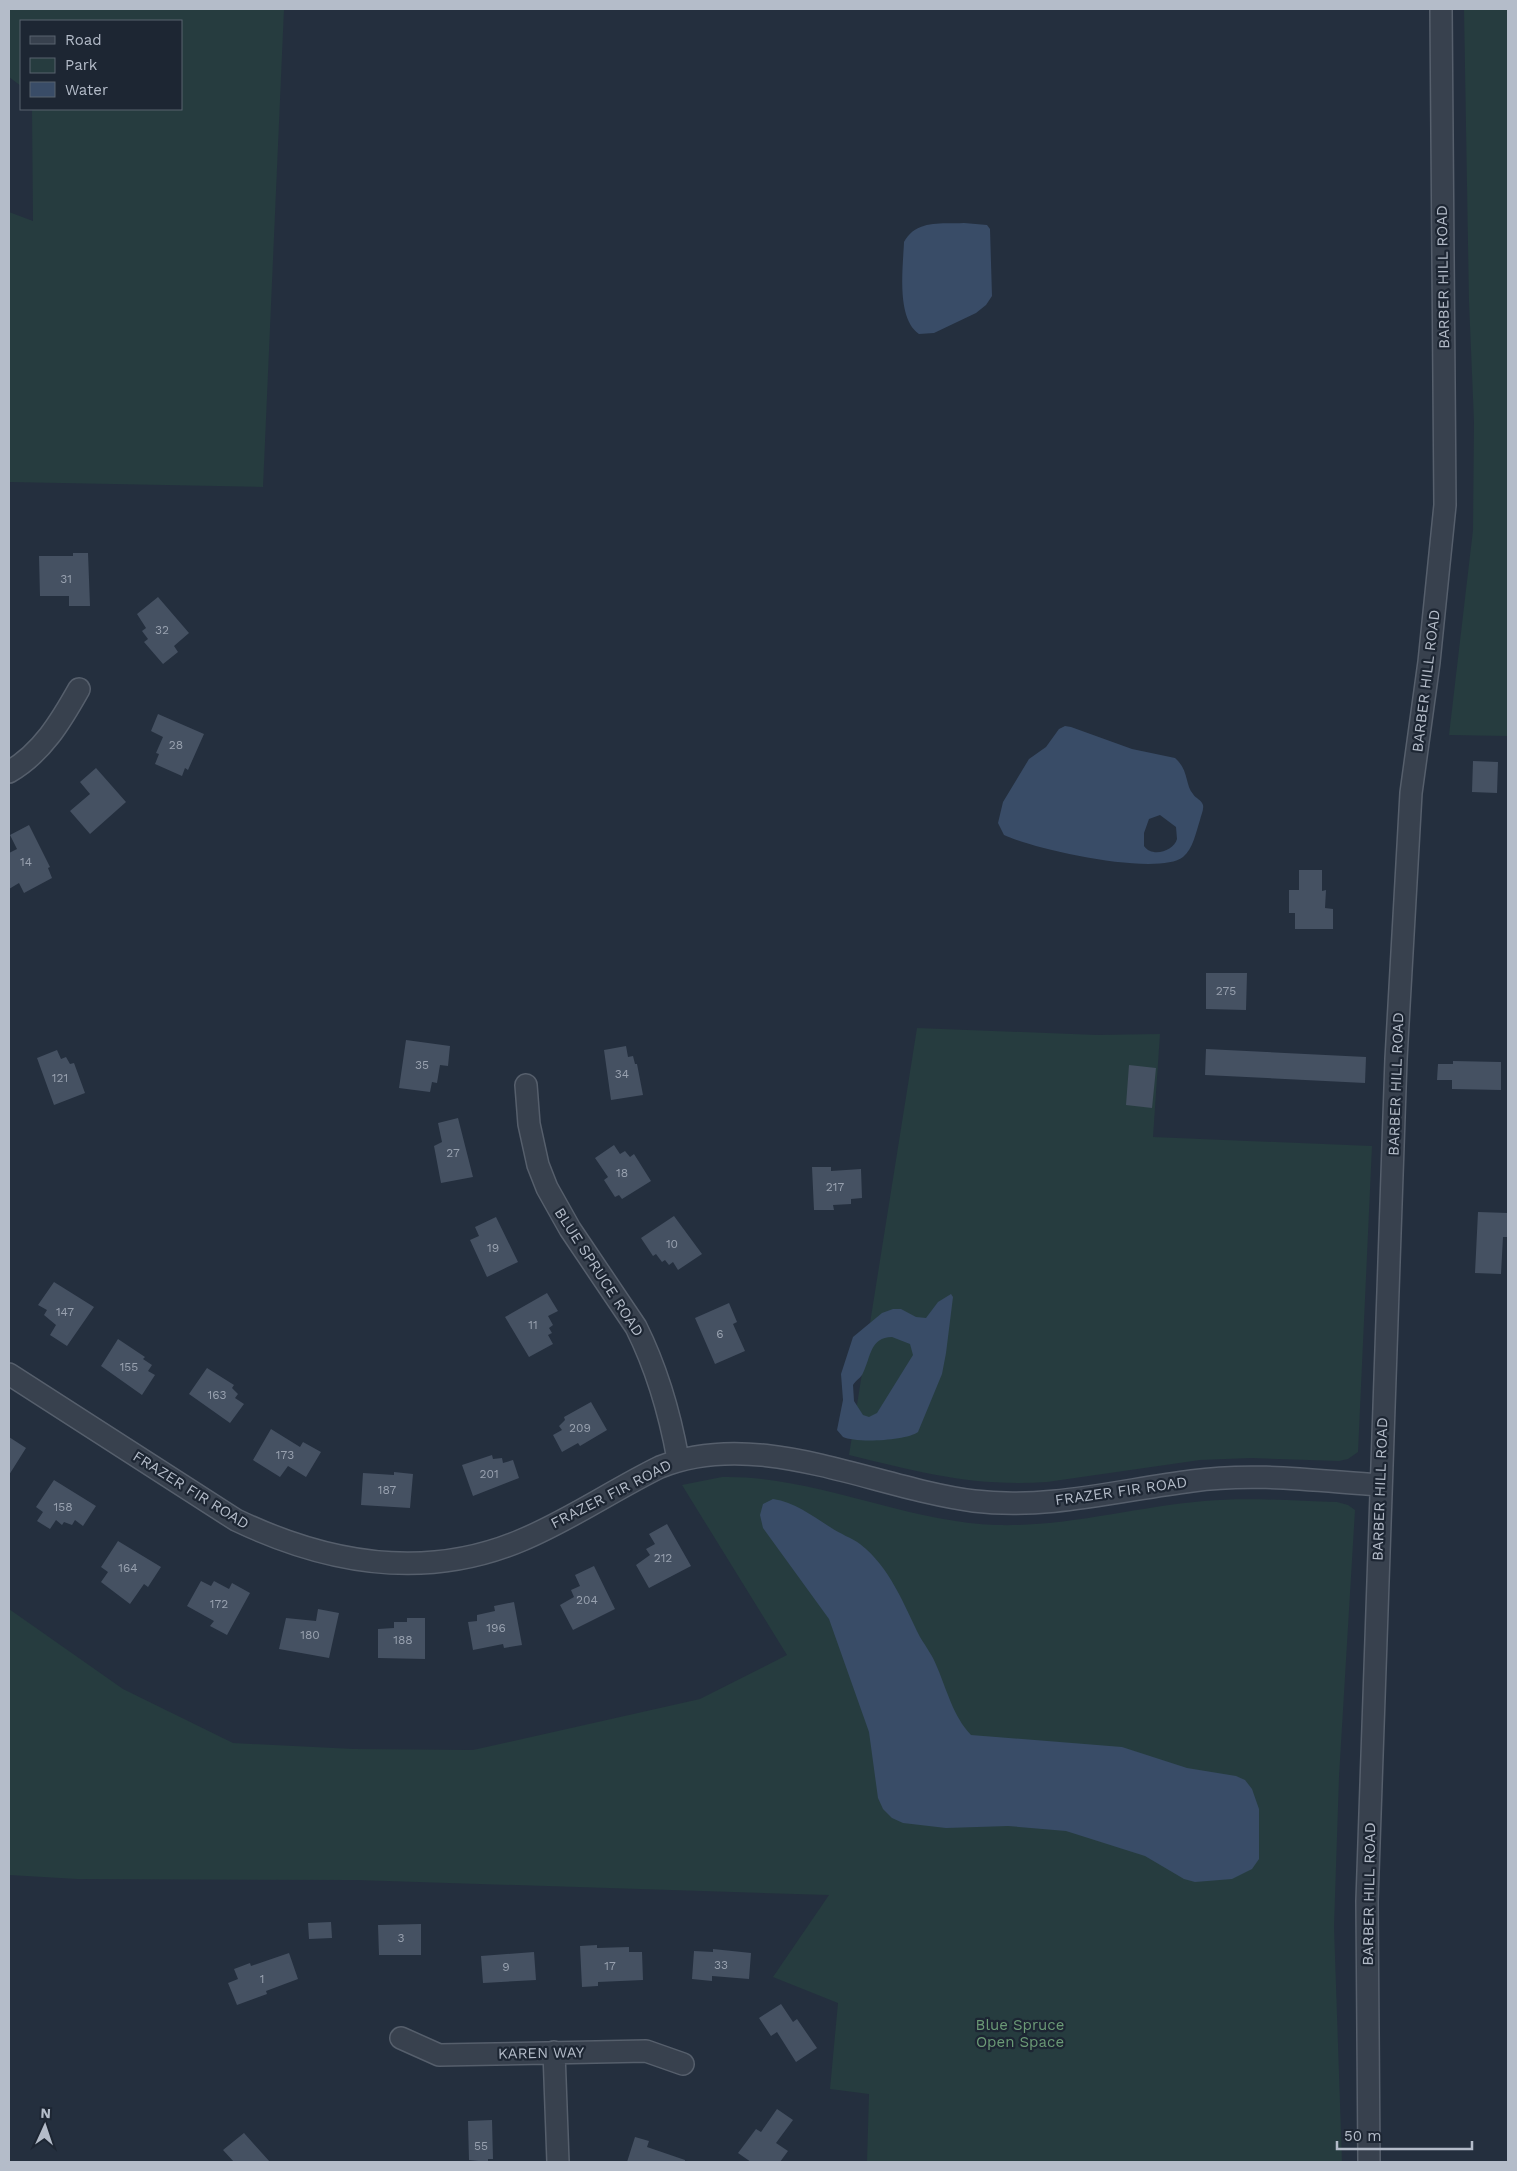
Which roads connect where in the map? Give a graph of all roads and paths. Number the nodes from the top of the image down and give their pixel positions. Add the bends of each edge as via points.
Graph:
1 (1441, 9) edge
2 (79, 689) dead end
3 (9, 772) edge
4 (526, 1085) dead end
5 (9, 1374) edge
6 (678, 1460) junction
7 (1380, 1486) junction
8 (401, 2038) dead end
9 (554, 2052) junction
10 (683, 2064) dead end
11 (558, 2162) edge
12 (1369, 2162) edge

1 - 7 street, BARBER HILL ROAD via 1445,505 1429,662 1411,793 1406,868
2 - 3 street via 57,728 22,764
4 - 6 street, BLUE SPRUCE ROAD via 529,1124 547,1188 570,1229 640,1334 649,1354
5 - 6 street, FRAZER FIR ROAD via 236,1520 294,1544 347,1558 418,1564 482,1554 522,1540 642,1475
6 - 7 street, FRAZER FIR ROAD via 722,1453 766,1456 939,1495 1002,1502 1076,1500 1192,1480 1228,1478 1260,1477
7 - 12 street, BARBER HILL ROAD via 1367,1901
8 - 9 street, KAREN WAY via 439,2055
9 - 10 street, KAREN WAY via 646,2051
9 - 11 street

